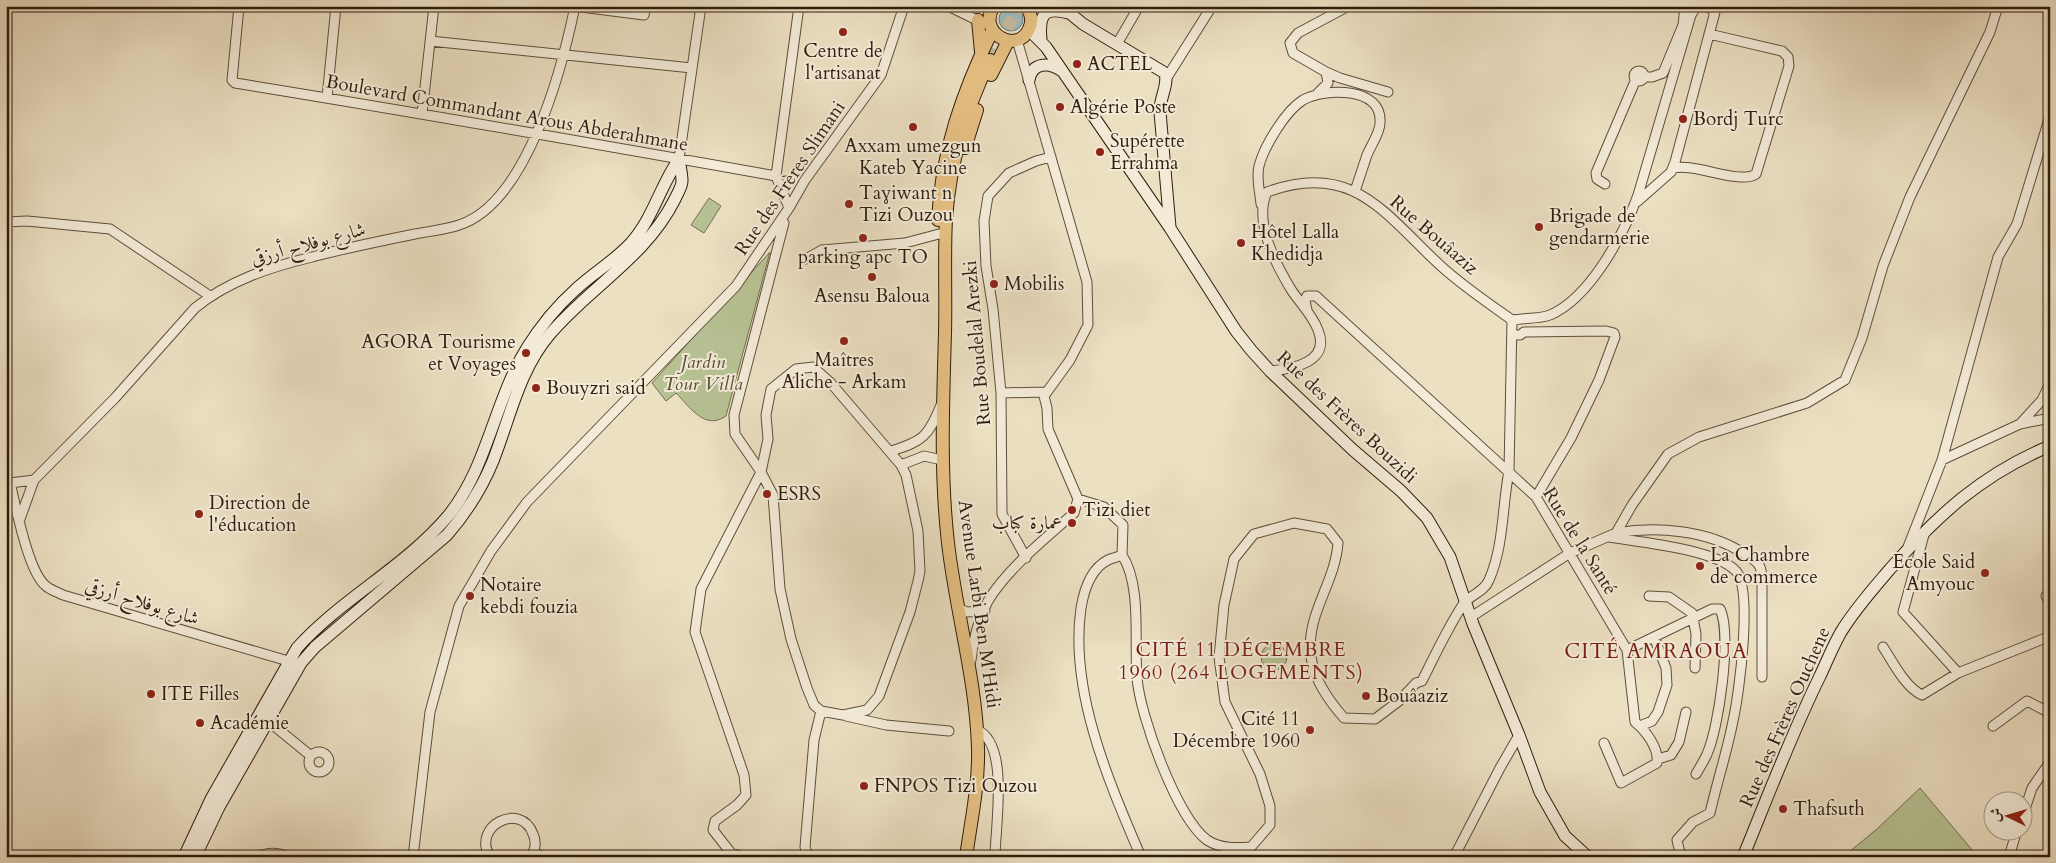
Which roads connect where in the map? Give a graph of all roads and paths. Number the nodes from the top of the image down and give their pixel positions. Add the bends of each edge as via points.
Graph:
1 (239, 6) edge
2 (336, 6) edge
3 (434, 6) edge
4 (574, 6) edge
5 (701, 6) edge
6 (800, 6) edge
7 (904, 6) edge
8 (948, 6) edge
9 (994, 6) edge
10 (1139, 6) edge
11 (1212, 6) edge
12 (1345, 6) edge
13 (1685, 6) edge
14 (1706, 6) edge
15 (1998, 6) edge
16 (1029, 7) edge
17 (1696, 7) edge
18 (645, 10) edge
19 (1064, 10) edge
20 (978, 20) junction
21 (992, 30) junction
22 (1028, 30) junction
23 (1709, 34) junction
24 (1041, 40) junction
25 (1012, 41) junction
26 (430, 42) junction
27 (1117, 44) junction
28 (562, 55) junction
29 (985, 57) junction
30 (692, 68) junction
31 (1063, 72) junction
32 (1326, 72) junction
33 (1166, 79) junction
34 (1029, 80) junction
35 (1388, 92) dead end
36 (1317, 94) junction
37 (327, 98) junction
38 (422, 114) junction
39 (2050, 116) edge
40 (536, 136) junction
41 (1051, 157) junction
42 (679, 159) junction
43 (1673, 168) junction
44 (776, 176) junction
45 (1605, 184) dead end
46 (1356, 191) junction
47 (1635, 203) junction
48 (1261, 204) junction
49 (789, 208) junction
50 (6, 222) edge
51 (1170, 228) junction
52 (939, 234) junction
53 (945, 248) junction
54 (806, 260) dead end
55 (210, 296) junction
56 (1307, 311) junction
57 (1512, 320) junction
58 (1512, 335) junction
59 (1270, 371) junction
60 (2050, 383) edge
61 (1045, 392) junction
62 (1001, 393) junction
63 (943, 400) junction
64 (2050, 418) edge
65 (2020, 424) junction
66 (2050, 446) edge
67 (891, 451) junction
68 (942, 460) junction
69 (1942, 460) junction
70 (901, 465) junction
71 (1509, 471) junction
72 (761, 472) junction
73 (34, 480) junction
74 (8, 481) edge
75 (1536, 497) junction
76 (1078, 500) junction
77 (20, 519) junction
78 (1926, 530) junction
79 (1612, 535) junction
80 (1906, 552) junction
81 (1570, 553) junction
82 (1122, 555) junction
83 (1026, 558) junction
84 (2050, 594) edge
85 (1649, 596) dead end
86 (1465, 602) junction
87 (2050, 602) edge
88 (959, 608) junction
89 (985, 611) junction
90 (1471, 617) junction
91 (1693, 619) junction
92 (1654, 637) junction
93 (2048, 637) dead end
94 (1883, 647) dead end
95 (1627, 650) junction
96 (295, 663) junction
97 (969, 667) junction
98 (1695, 668) dead end
99 (1958, 673) junction
100 (1762, 677) dead end
101 (821, 711) junction
102 (1686, 712) dead end
103 (2050, 713) edge
104 (843, 715) junction
105 (267, 720) junction
106 (1640, 726) junction
107 (1993, 726) dead end
108 (977, 730) junction
109 (950, 731) dead end
110 (1519, 735) junction
111 (1604, 743) dead end
112 (311, 756) dead end
113 (1658, 759) junction
114 (2050, 762) edge
115 (1696, 774) dead end
116 (977, 785) junction
117 (2031, 790) edge
118 (2014, 840) edge
119 (532, 854) edge
120 (184, 857) edge
121 (195, 857) edge
122 (259, 857) edge
123 (287, 857) edge
124 (413, 857) edge
125 (490, 857) edge
126 (543, 857) edge
127 (742, 857) edge
128 (808, 857) edge
129 (957, 857) edge
130 (966, 857) edge
131 (974, 857) edge
132 (995, 857) edge
133 (1141, 857) edge
134 (1454, 857) edge
135 (1588, 857) edge
136 (1682, 857) edge
137 (1743, 857) edge
138 (2009, 857) edge

1 - 37 street, Boulevard Commandant Arous Abderahmane via 233,82
2 - 37 street
3 - 26 street
4 - 18 street
4 - 28 street, شارع بوفلاح أرزقي
5 - 30 street
6 - 44 street
7 - 49 street, Rue des Frères Slimani via 881,75 805,180
8 - 20 street
9 - 21 main road, Avenue Larbi Ben M'Hidi via 989,17
10 - 27 street
11 - 33 street
12 - 32 street via 1298,33 1290,43 1292,53
13 - 17 street via 1690,11
13 - 45 street via 1683,25 1663,73 1652,78 1640,78 1596,173 1597,179
14 - 23 street via 1715,12
15 - 79 street via 1990,32 1910,197 1845,380 1807,403 1700,437 1668,454
16 - 22 main road via 1031,21
17 - 47 street
19 - 24 main road via 1044,14 1040,22
19 - 27 main road
20 - 21 street
20 - 29 main road
21 - 25 main road via 997,37
21 - 29 main road, Avenue Larbi Ben M'Hidi
22 - 24 main road, Rue des Frères Bouzidi
22 - 25 main road
23 - 43 street
23 - 43 street via 1782,51 1788,57 1789,66 1756,174 1745,178 1688,166
24 - 31 main road, Rue des Frères Bouzidi
25 - 34 street
25 - 53 main road, Avenue Larbi Ben M'Hidi via 986,87 966,144 952,231
26 - 28 street
26 - 38 street
27 - 33 main road via 1163,71
28 - 30 street
28 - 40 street, شارع بوفلاح أرزقي
29 - 52 main road, Avenue Larbi Ben M'Hidi via 956,118 944,165
29 - 53 main road, Avenue Larbi Ben M'Hidi via 955,152
30 - 42 street
31 - 34 main road via 1051,65 1042,65 1032,72
31 - 51 main road, Rue des Frères Bouzidi
32 - 35 street
32 - 36 street via 1328,83
33 - 51 main road via 1160,112
34 - 41 street
36 - 46 street via 1335,92 1360,96 1379,112 1381,124 1367,154
36 - 48 street via 1296,106 1264,150 1258,172
37 - 38 street, Boulevard Commandant Arous Abderahmane
38 - 40 street, Boulevard Commandant Arous Abderahmane
39 - 69 street via 2017,224 1998,256
40 - 42 street, Boulevard Commandant Arous Abderahmane
40 - 55 street, شارع بوفلاح أرزقي via 508,189 492,206 460,225 285,264 229,285
41 - 61 street via 1087,282 1088,325 1070,360
41 - 62 street, Rue Boudelal Arezki via 1009,173 988,196 984,221 986,266
42 - 44 street, Boulevard Commandant Arous Abderahmane
42 - 96 main road via 640,231 611,263 575,289 538,331 511,382 472,478 449,514 422,543 313,630
42 - 96 main road via 682,183 656,231 626,263 585,297 549,335 533,358 493,462 459,522
43 - 47 street
44 - 49 street
46 - 48 street, Rue Bouâaziz via 1325,183 1286,185 1266,192
46 - 57 street, Rue Bouâaziz via 1412,236 1442,267
47 - 57 street via 1611,251 1585,287 1564,308 1549,316
48 - 56 street via 1263,228 1269,244 1286,280
49 - 72 street via 778,236 734,416 735,434
49 - 124 street, Rue des Frères Slimani via 736,286 527,502 491,550 459,606 430,712
50 - 55 street via 110,229
51 - 59 main road, Rue des Frères Bouzidi via 1236,331
52 - 53 main road, Avenue Larbi Ben M'Hidi
52 - 54 street via 905,243 822,250
53 - 63 main road, Avenue Larbi Ben M'Hidi
55 - 73 street, شارع بوفلاح أرزقي via 195,308 115,398
56 - 59 street via 1318,330 1320,346 1316,353 1295,369
56 - 71 street, Rue de la Santé via 1307,296 1316,296
57 - 58 street
58 - 71 street
58 - 75 street via 1606,331 1614,333 1615,337 1583,414
59 - 86 main road, Rue des Frères Bouzidi via 1427,518 1450,558
60 - 65 street via 2042,400
61 - 62 street
61 - 76 street via 1048,429
62 - 83 street, Rue Boudelal Arezki via 1002,514
63 - 67 street via 931,429 914,444
63 - 68 main road, Avenue Larbi Ben M'Hidi
64 - 65 street
65 - 69 street
66 - 78 main road, Rue des Frères Ouchene via 1986,478
67 - 70 street
67 - 72 street via 813,367 796,369 771,389 766,415 768,439
68 - 70 street via 924,456
68 - 88 main road, Avenue Larbi Ben M'Hidi via 948,545
69 - 80 street
70 - 104 street via 918,530 920,571 910,612 880,696 867,710
71 - 75 street, Rue de la Santé
71 - 86 street via 1505,518 1489,582
72 - 101 street via 773,495 780,589 791,639 810,696
72 - 127 street via 701,590 695,632 744,775 746,795 737,806 715,821 713,830 732,854
73 - 74 street, شارع بوفلاح أرزقي
73 - 77 street, شارع بوفلاح أرزقي
74 - 77 street, شارع بوفلاح أرزقي
75 - 81 street, Rue de la Santé
76 - 82 street via 1104,507 1123,525
76 - 83 street via 1074,513
77 - 96 street, شارع بوفلاح أرزقي via 30,560 46,587 63,595
78 - 80 main road, Rue des Frères Ouchene
78 - 99 street via 1903,612
79 - 81 street
79 - 100 street via 1640,530 1686,532 1728,543 1756,561 1762,572
79 - 136 street via 1700,554 1740,576 1744,603 1742,655 1734,720 1710,812 1693,822 1677,840
80 - 137 main road, Rue des Frères Ouchene via 1841,632 1805,706
81 - 90 street
81 - 95 street, Rue de la Santé
82 - 86 street via 1129,566 1133,592 1137,680 1146,721 1182,807 1197,830 1208,840 1230,848 1251,847 1270,825 1270,806 1260,774 1225,702 1219,657 1224,604 1234,559 1254,534 1294,523 1327,529 1338,543 1337,558 1308,641 1314,672 1325,696 1344,718 1375,719 1422,681
82 - 133 street via 1107,560 1089,578 1083,597 1078,645 1083,689 1103,762
83 - 89 street via 988,601
84 - 87 street via 2046,596
85 - 91 street via 1678,601
86 - 90 main road, Rue des Frères Bouzidi
88 - 89 street via 966,612
88 - 97 main road, Avenue Larbi Ben M'Hidi
89 - 97 street via 973,642
90 - 110 main road, Rue des Frères Bouzidi
91 - 92 street
91 - 98 street
91 - 115 street via 1712,609 1720,609 1726,656 1708,752
92 - 95 street
92 - 106 street via 1666,668 1667,685 1652,722
93 - 99 street
94 - 99 street via 1905,679 1922,695
95 - 106 street, Rue de la Santé via 1634,722
96 - 105 main road
96 - 120 main road via 211,799
97 - 108 main road, Avenue Larbi Ben M'Hidi
101 - 104 street
101 - 128 street via 814,740 805,847
102 - 113 street via 1679,742 1671,755
103 - 107 street via 2027,701
104 - 109 street via 886,725
105 - 112 street
105 - 121 main road
106 - 113 street, Rue de la Santé
108 - 116 main road, Avenue Larbi Ben M'Hidi
108 - 132 street via 990,740 997,769
110 - 134 street
110 - 135 main road, Rue des Frères Bouzidi via 1540,792 1565,836
111 - 113 street via 1621,783 1657,763
114 - 117 street
116 - 129 main road, Avenue Larbi Ben M'Hidi via 969,800
116 - 130 main road, Avenue Larbi Ben M'Hidi
116 - 131 main road, Avenue Larbi Ben M'Hidi via 979,810
118 - 138 street
119 - 125 street via 535,839 528,825 505,818 491,827 487,835 485,844
119 - 126 street
122 - 123 street via 281,854

